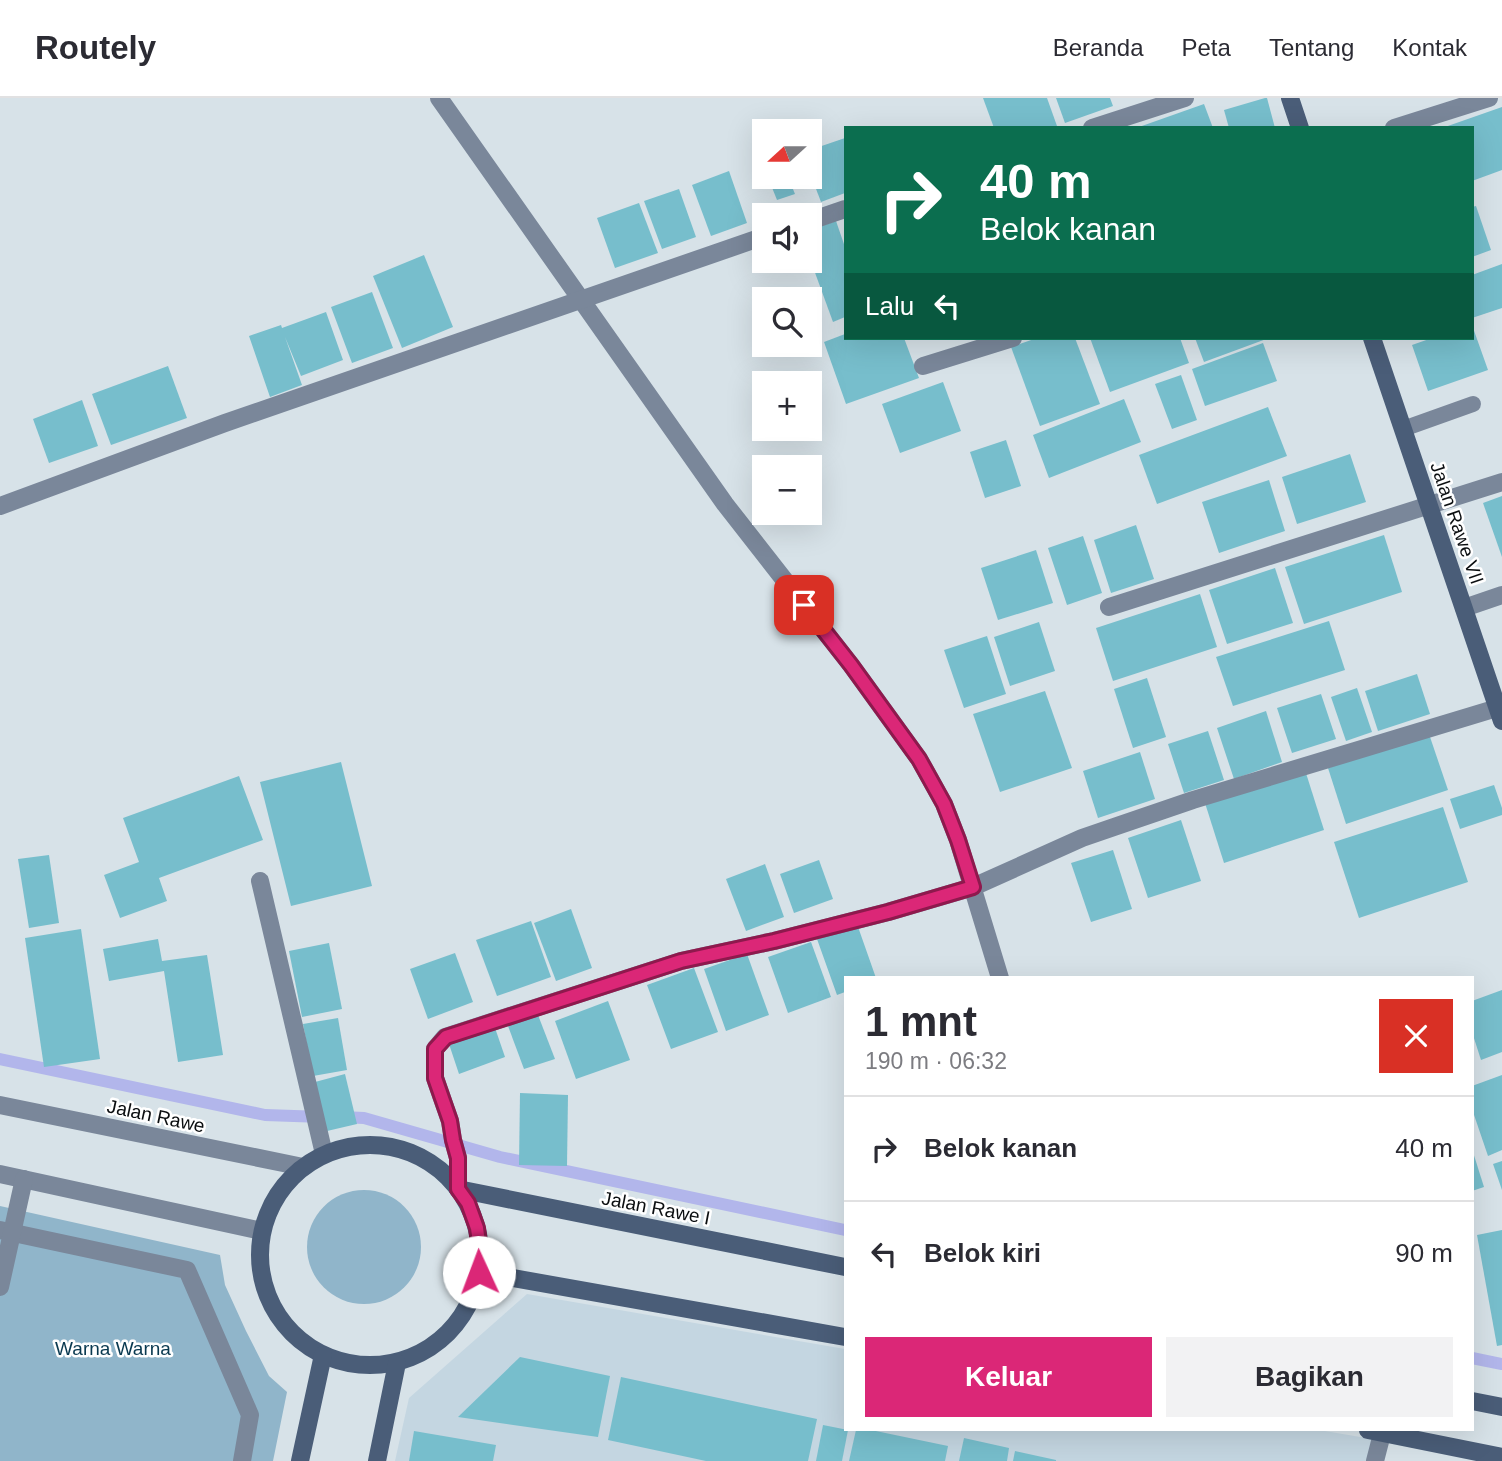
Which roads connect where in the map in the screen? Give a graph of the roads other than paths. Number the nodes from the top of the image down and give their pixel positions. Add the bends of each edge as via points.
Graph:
1 (439, 98) edge
2 (1185, 98) edge
3 (1290, 98) edge
4 (1489, 98) edge
5 (1098, 126) edge
6 (1299, 126) edge
7 (1400, 126) edge
8 (844, 209) edge
9 (822, 217) edge
10 (752, 240) edge
11 (581, 299) junction
12 (1007, 340) edge
13 (1373, 340) edge
14 (923, 366) dead end
15 (1473, 404) dead end
16 (1403, 429) junction
17 (1502, 482) edge
18 (1428, 505) junction
19 (0, 506) edge
20 (1502, 595) edge
21 (1109, 607) dead end
22 (1464, 608) junction
23 (1500, 714) edge
24 (260, 881) dead end
25 (973, 887) junction
26 (999, 976) edge
27 (0, 1105) edge
28 (324, 1154) junction
29 (303, 1167) junction
30 (0, 1174) edge
31 (24, 1179) junction
32 (458, 1189) junction
33 (6, 1231) edge
34 (262, 1231) junction
35 (844, 1267) edge
36 (479, 1272) junction
37 (0, 1287) edge
38 (844, 1337) edge
39 (323, 1355) junction
40 (397, 1363) junction
41 (1474, 1401) edge
42 (1502, 1407) edge
43 (1378, 1431) edge
44 (1502, 1457) edge
45 (242, 1461) edge
46 (300, 1461) edge
47 (377, 1461) edge
48 (1375, 1461) edge

1 - 11 street
2 - 5 street
3 - 6 street
4 - 7 street
8 - 9 street
10 - 11 street
11 - 19 street
11 - 25 street via 725,504 919,759 944,804
12 - 14 street
13 - 16 street, Jalan Rawe VII
15 - 16 lane
16 - 18 street, Jalan Rawe VII
17 - 18 street
18 - 21 street
18 - 22 street, Jalan Rawe VII
20 - 22 street
22 - 23 street, Jalan Rawe VII
23 - 25 street via 1192,800 1082,838
24 - 28 street
25 - 26 street
25 - 32 street via 681,961 446,1037 435,1049 435,1078 458,1158
27 - 29 street, Jalan Rawe
28 - 29 street
28 - 32 street via 350,1146 405,1150 430,1163
29 - 34 street via 277,1196
30 - 31 street
31 - 33 street
31 - 34 street
32 - 35 street, Jalan Rawe I
32 - 36 street via 477,1228
33 - 37 street
33 - 45 street via 187,1270 250,1415
34 - 39 street via 261,1268 271,1303 293,1334
36 - 38 street
36 - 40 street via 470,1303 452,1331 427,1350
39 - 40 street via 359,1365
39 - 46 street
40 - 47 street
41 - 42 street
43 - 44 street
43 - 48 street

